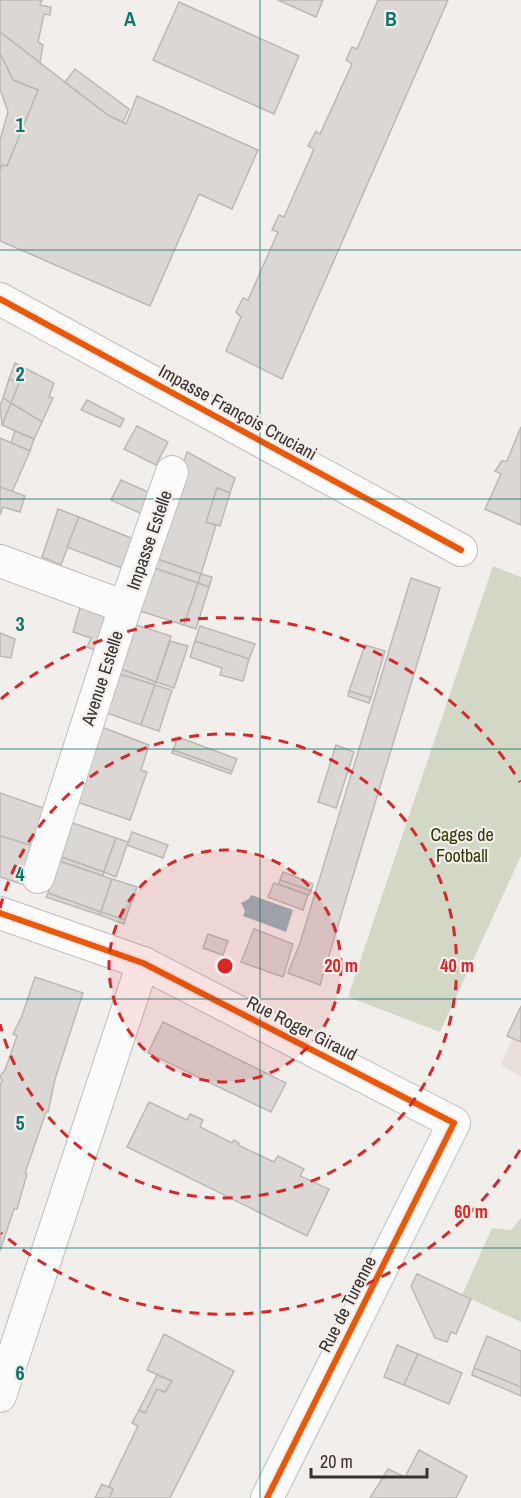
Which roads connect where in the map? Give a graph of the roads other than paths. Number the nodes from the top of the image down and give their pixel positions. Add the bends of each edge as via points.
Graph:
1 (0, 299) edge
2 (172, 472) dead end
3 (461, 550) dead end
4 (0, 561) edge
5 (125, 607) junction
6 (38, 877) dead end
7 (0, 913) edge
8 (143, 963) junction
9 (454, 1123) joint
10 (0, 1396) edge
11 (267, 1498) edge

1 - 3 street, Impasse François Cruciani
2 - 5 street, Impasse Estelle
4 - 5 street, Avenue Estelle
5 - 6 street, Avenue Estelle
7 - 8 street, Rue Roger Giraud
8 - 9 street, Rue Roger Giraud
8 - 10 street
9 - 11 street, Rue de Turenne

